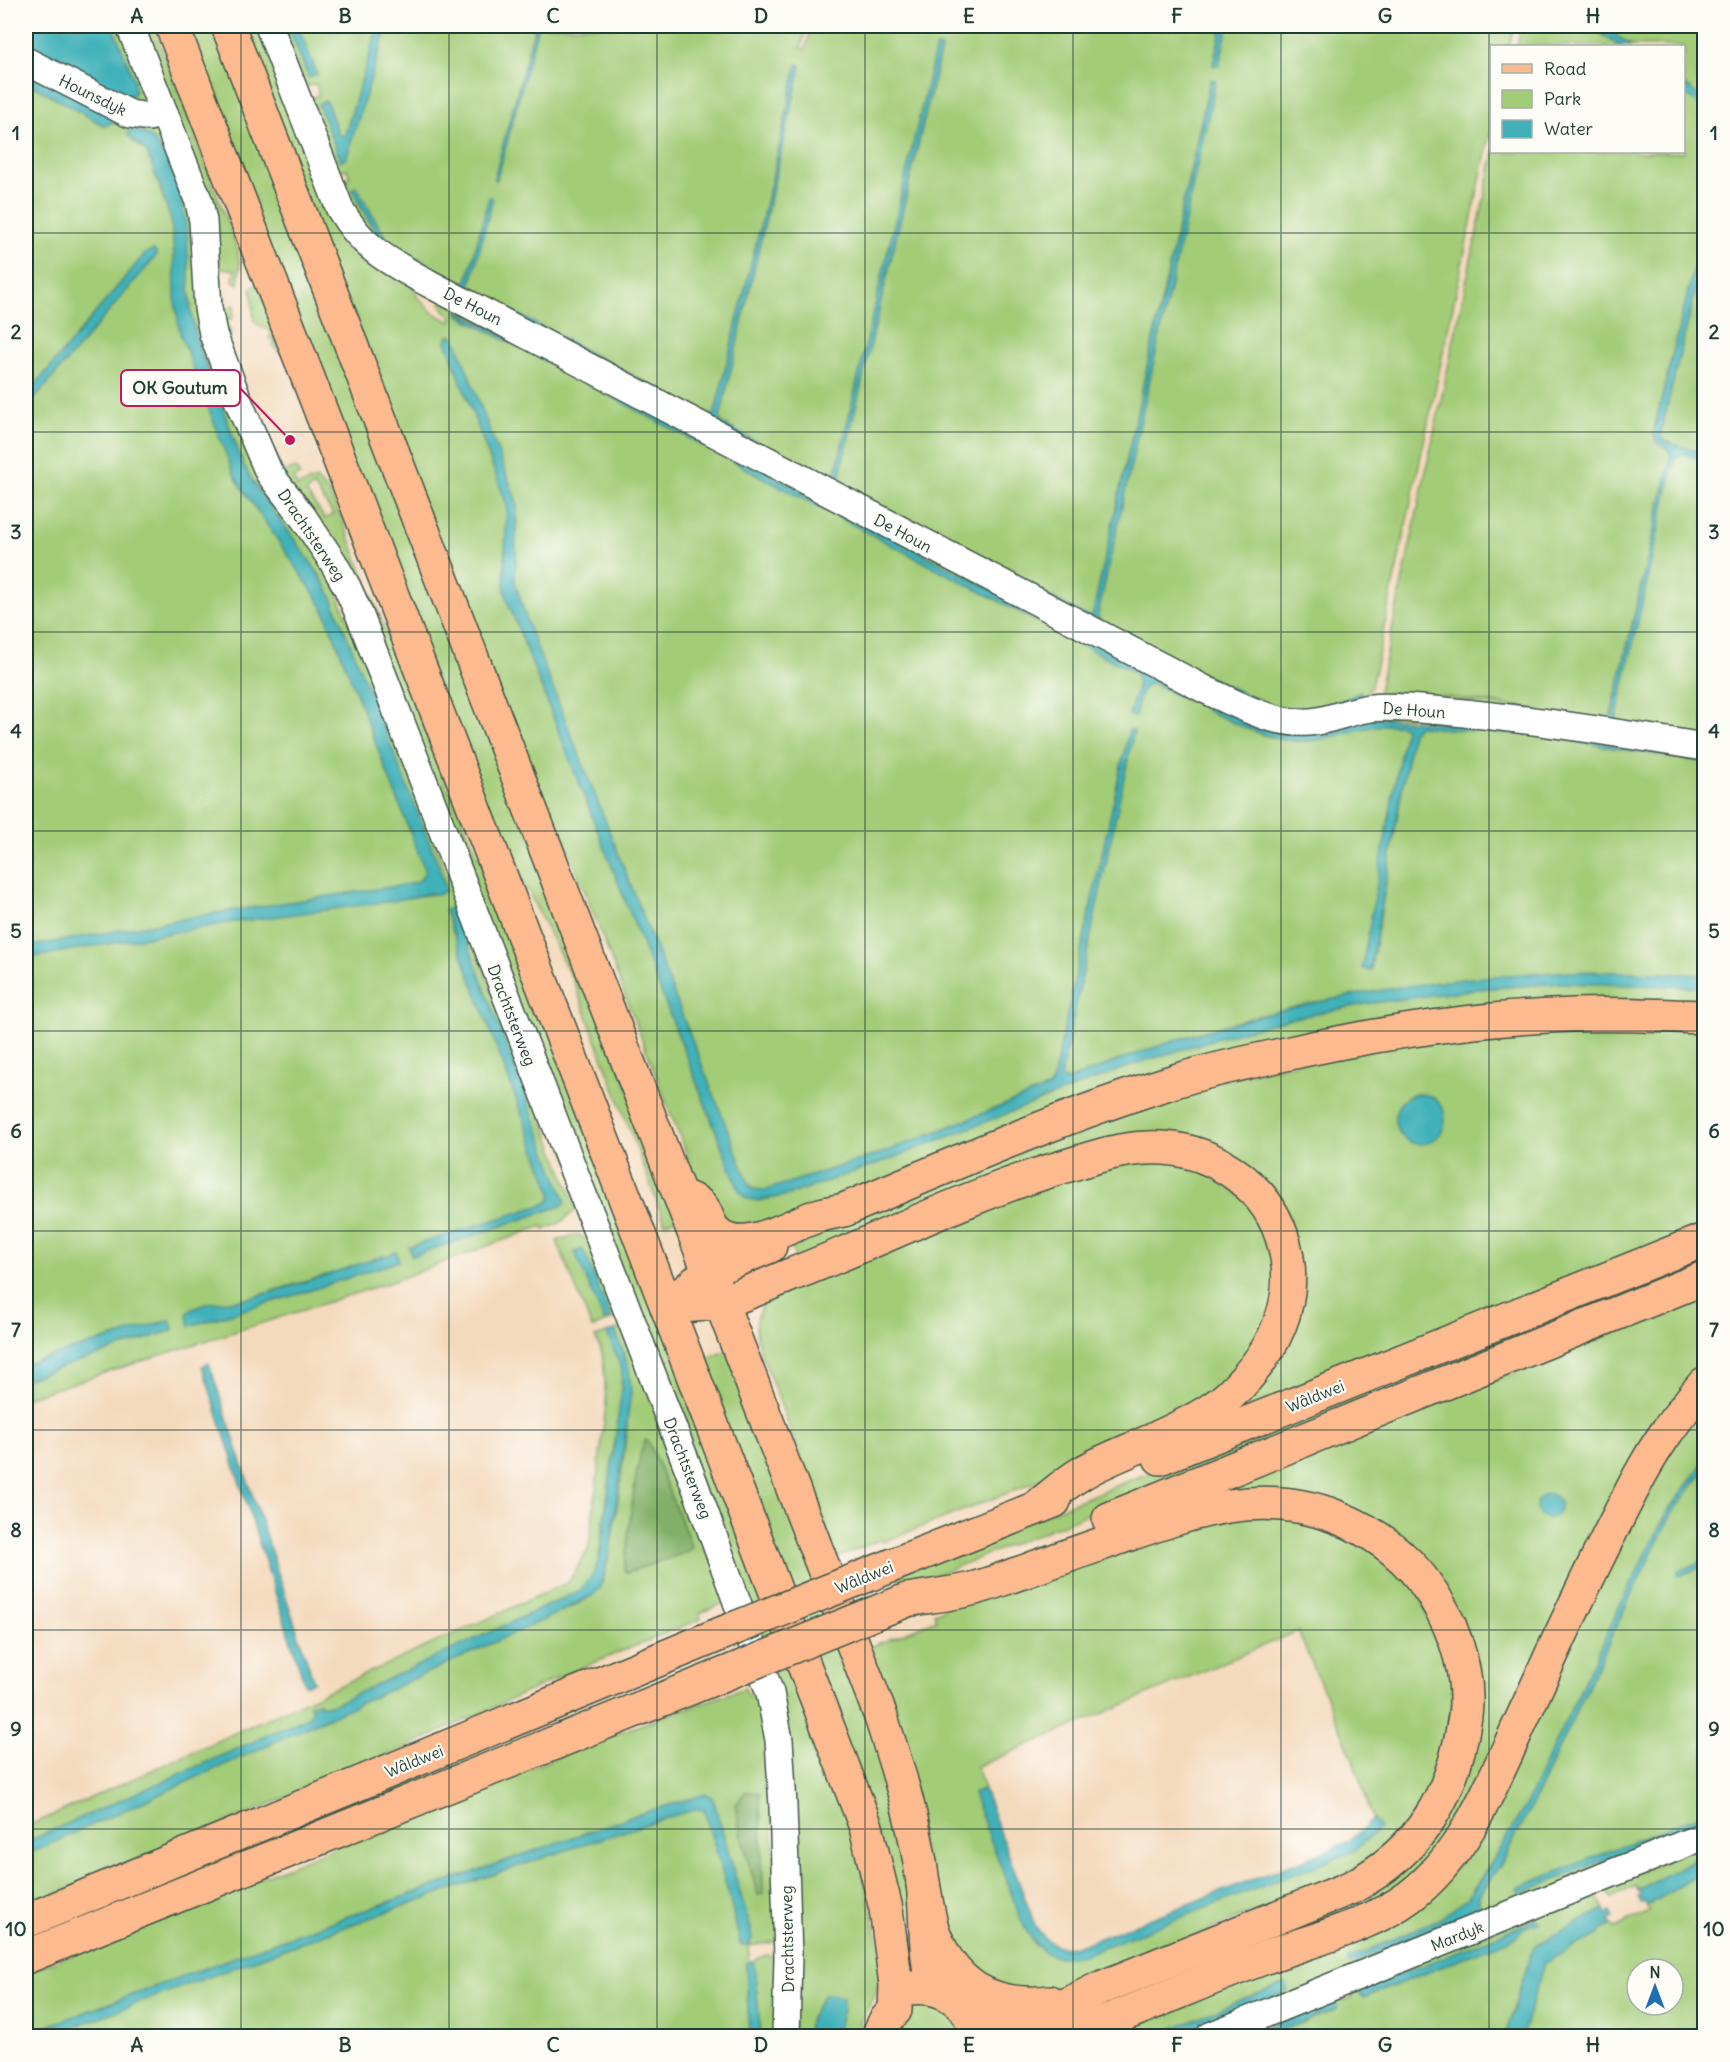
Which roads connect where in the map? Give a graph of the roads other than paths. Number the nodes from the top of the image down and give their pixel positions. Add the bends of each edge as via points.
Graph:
1 (130, 26) edge
2 (172, 26) edge
3 (228, 26) edge
4 (269, 26) edge
5 (26, 61) edge
6 (164, 113) junction
7 (1704, 747) edge
8 (1704, 1017) edge
9 (680, 1195) junction
10 (844, 1210) junction
11 (1704, 1240) edge
12 (709, 1271) junction
13 (1704, 1278) edge
14 (721, 1302) junction
15 (667, 1307) junction
16 (1704, 1384) edge
17 (1034, 1509) junction
18 (907, 1600) junction
19 (1704, 1836) edge
20 (923, 1883) junction
21 (26, 1921) edge
22 (26, 1957) edge
23 (934, 1988) junction
24 (1098, 1989) junction
25 (896, 1992) junction
26 (974, 2030) edge
27 (786, 2037) edge
28 (863, 2037) edge
29 (878, 2037) edge
30 (1068, 2037) edge
31 (1210, 2037) edge

1 - 6 street, Drachtsterweg
2 - 15 main road
3 - 9 main road
4 - 7 street, De Houn via 340,209 375,253 1197,685 1284,721 1324,720 1370,708 1406,708 1581,727
5 - 6 street, Hounsdyk via 130,114 149,117
6 - 27 street, Drachtsterweg via 199,202 213,334 246,421 269,473 333,562 360,616 698,1493 770,1693 779,1740 783,1806 788,1956
8 - 10 main road via 1507,1018 1412,1029 1314,1047 1128,1096
9 - 10 main road via 701,1205 717,1233 736,1242
9 - 12 main road
10 - 12 main road via 822,1224
11 - 17 main road, Wâldwei
12 - 14 main road
12 - 15 main road
13 - 18 main road
14 - 15 main road
14 - 17 main road via 1024,1179 1109,1153 1148,1148 1183,1150 1235,1173 1270,1210 1287,1257 1286,1306 1276,1337 1230,1395 1197,1418 1082,1473
14 - 20 main road via 880,1714 903,1788
15 - 25 main road via 866,1827 886,1909
16 - 30 main road via 1665,1434 1636,1481 1466,1834 1448,1861 1407,1899 1348,1927
17 - 21 main road, Wâldwei, bridge
18 - 22 main road, bridge
18 - 24 main road via 976,1588 1184,1516 1227,1505 1268,1503 1322,1511 1374,1535 1414,1569 1447,1618 1457,1645 1465,1710 1452,1776 1422,1829 1380,1870 1350,1888
19 - 31 street, Mardyk
20 - 23 main road
20 - 24 main road via 932,1927 947,1962 983,1994 1005,2002 1032,2004
23 - 25 main road
23 - 26 main road via 962,2004
24 - 26 main road via 1031,2020
25 - 28 main road via 874,2011
25 - 29 main road via 895,2010

